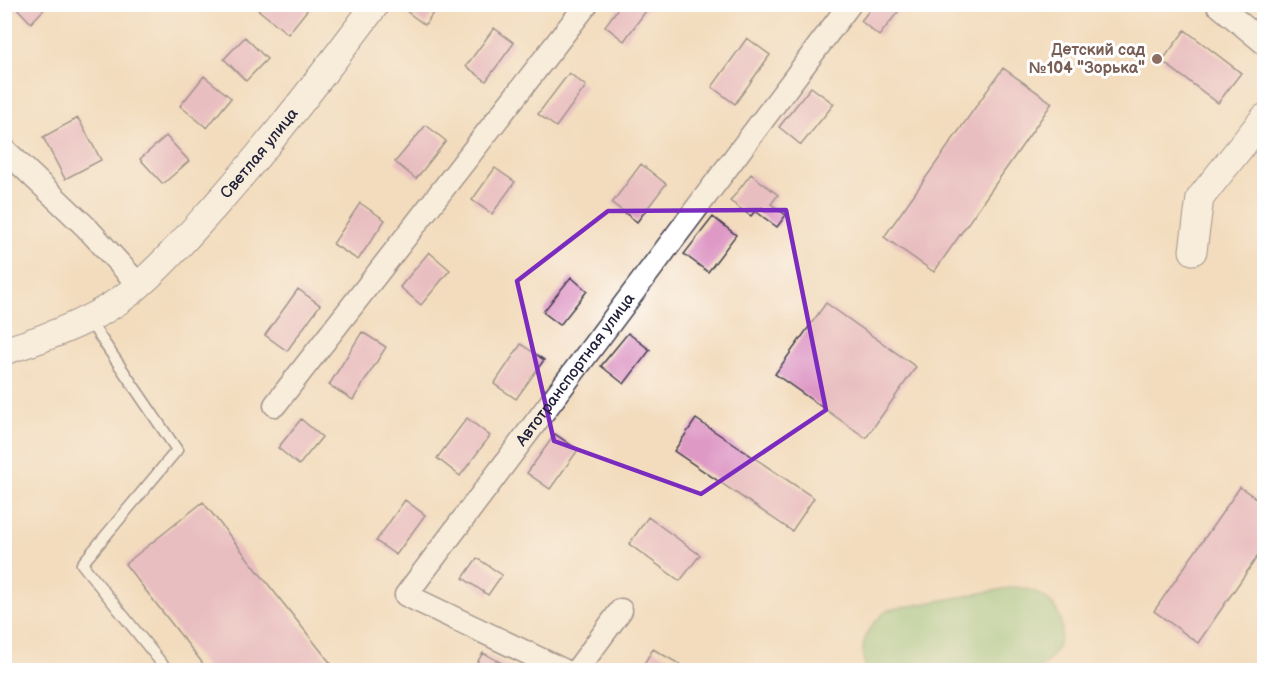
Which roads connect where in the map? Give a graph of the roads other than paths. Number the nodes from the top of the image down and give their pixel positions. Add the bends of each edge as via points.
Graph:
1 (376, 4) edge
2 (587, 4) edge
3 (850, 4) edge
4 (1217, 4) edge
5 (1264, 43) edge
6 (1264, 118) edge
7 (4, 149) edge
8 (1193, 251) dead end
9 (135, 288) junction
10 (88, 319) junction
11 (4, 351) edge
12 (275, 405) dead end
13 (621, 610) dead end
14 (167, 670) edge
15 (563, 670) edge
16 (577, 670) edge

1 - 9 street, Светлая улица via 247,170 189,236
2 - 12 street
3 - 15 street, Автотранспортная улица via 406,595
4 - 5 street
6 - 8 street via 1200,198
7 - 9 street via 87,228
9 - 10 street, Светлая улица
10 - 11 street, Светлая улица
10 - 14 lane via 177,450 82,564
13 - 16 street

